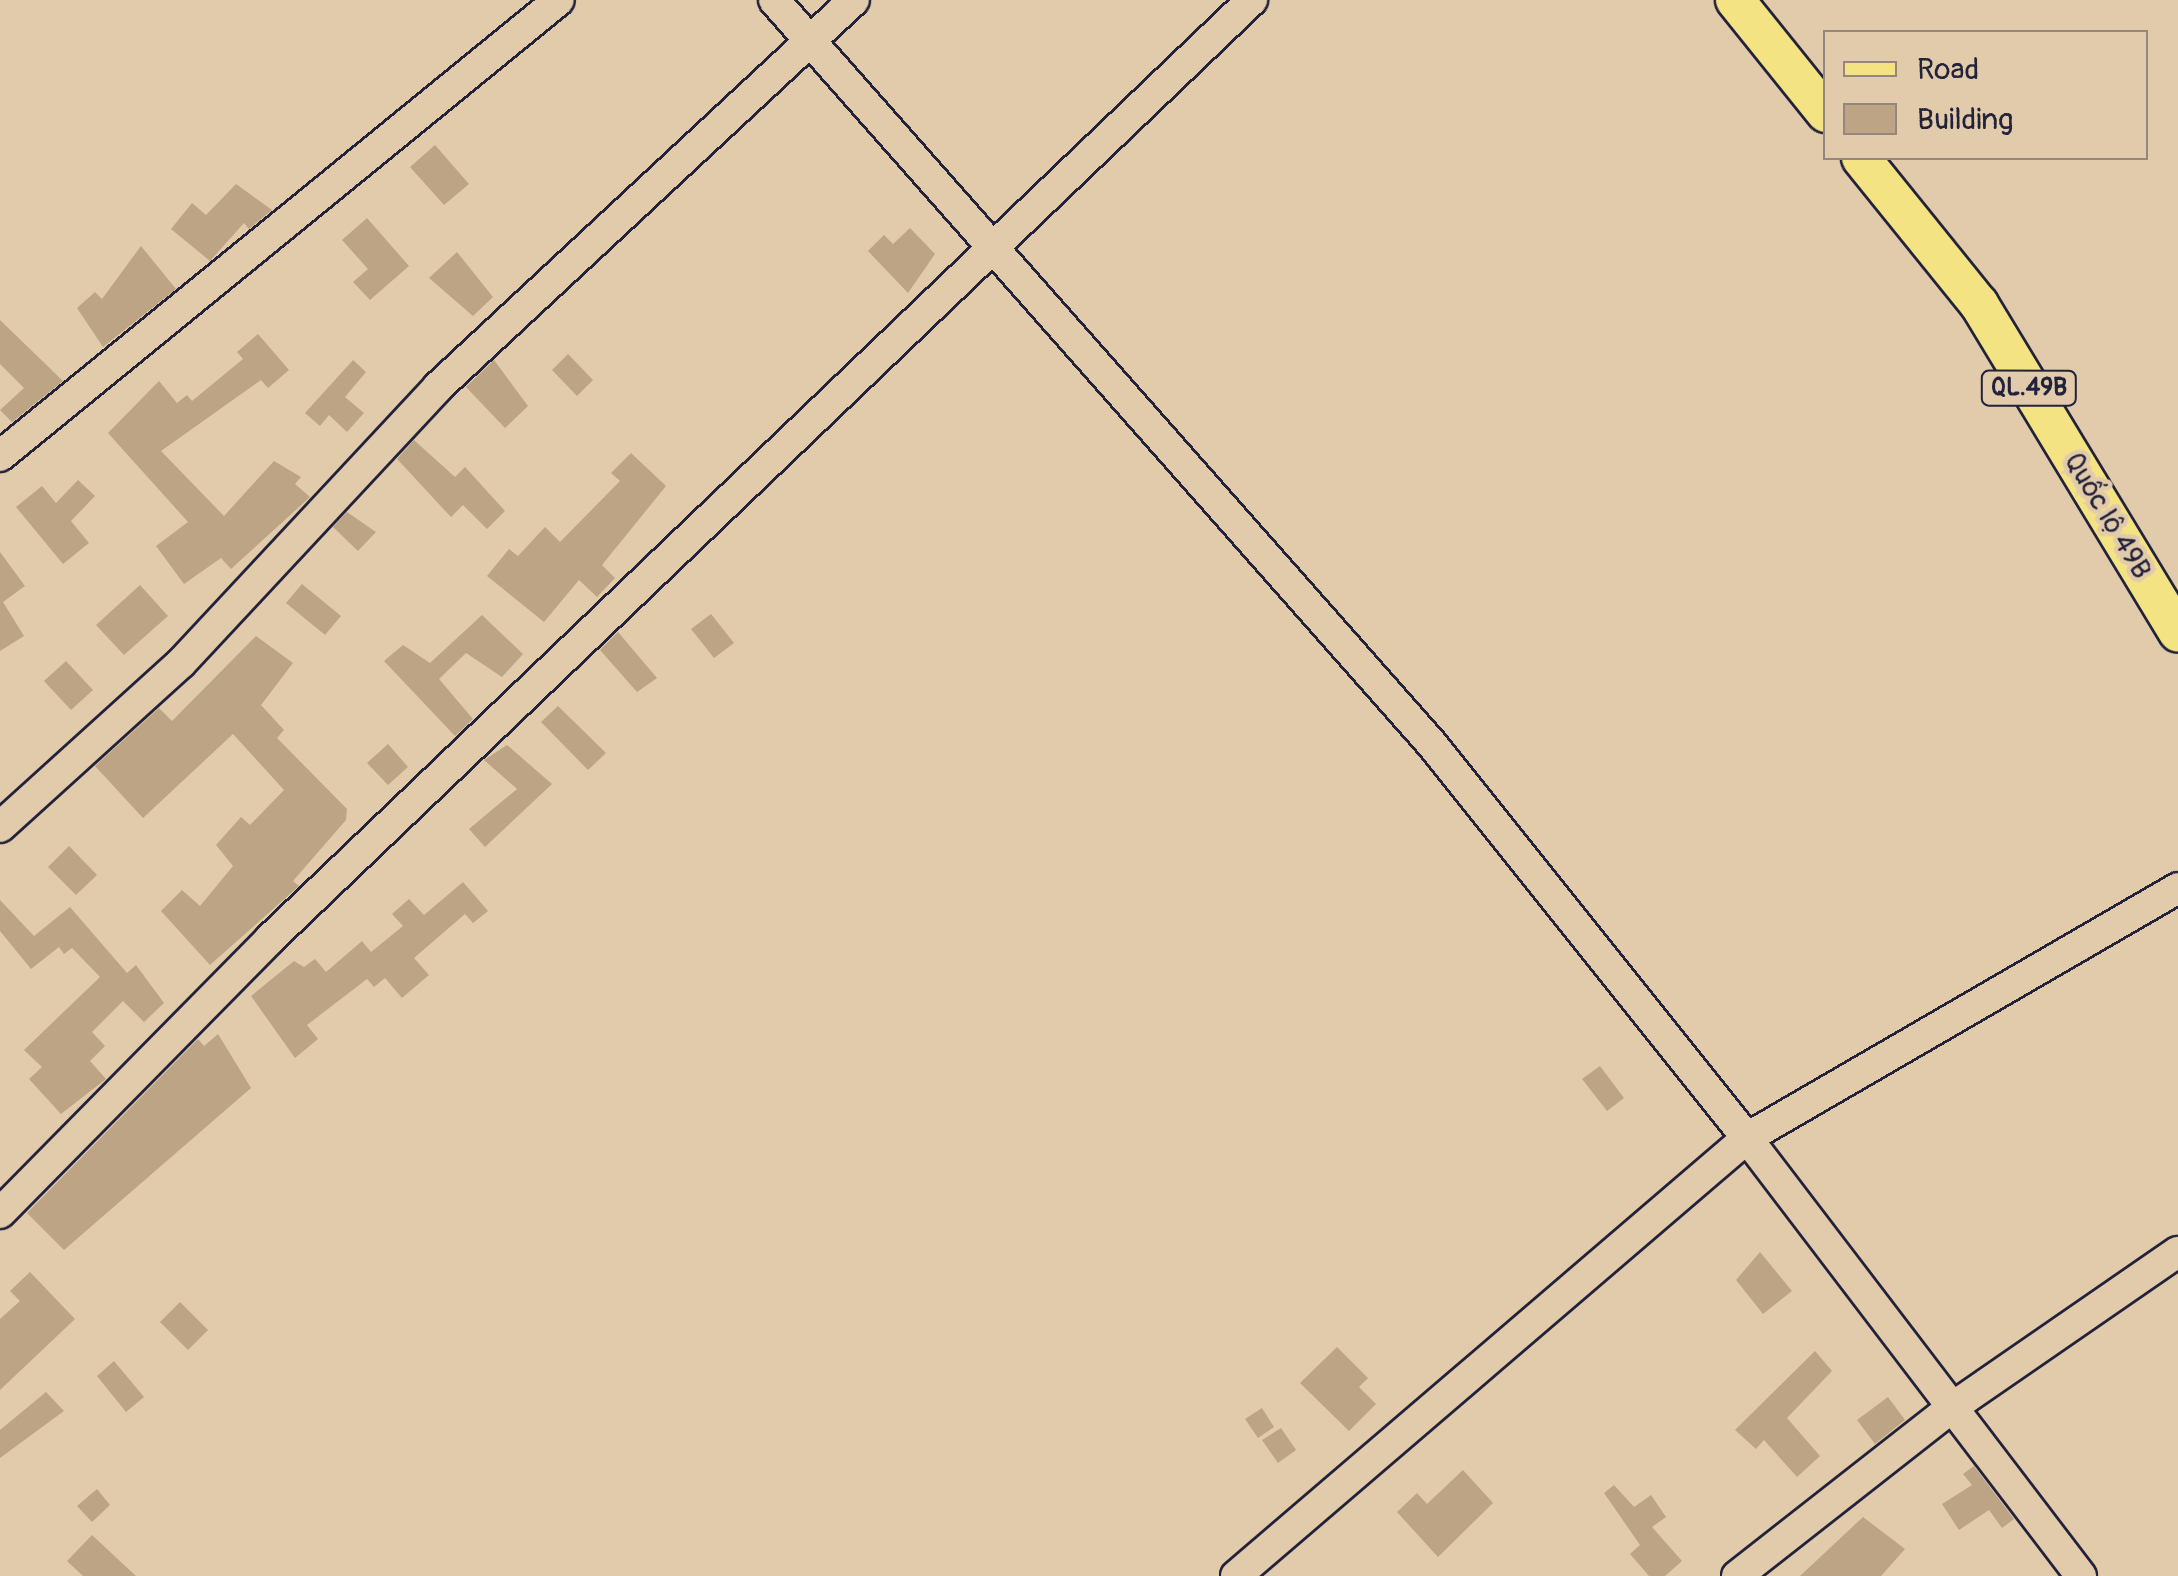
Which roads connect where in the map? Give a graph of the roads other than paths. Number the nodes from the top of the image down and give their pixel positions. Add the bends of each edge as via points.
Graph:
1 (559, 0) edge
2 (774, 0) edge
3 (854, 0) edge
4 (1252, 0) edge
5 (1735, 0) edge
6 (809, 40) junction
7 (1823, 109) edge
8 (1863, 160) edge
9 (992, 251) junction
10 (0, 456) edge
11 (2178, 632) edge
12 (0, 827) edge
13 (2178, 888) edge
14 (1747, 1138) junction
15 (0, 1213) edge
16 (2178, 1252) edge
17 (1950, 1410) junction
18 (1236, 1576) edge
19 (1736, 1576) edge
20 (2080, 1576) edge

1 - 10 street
2 - 6 street
3 - 6 street
4 - 9 street
5 - 7 main road
6 - 9 street
6 - 12 street via 438,387 181,663
8 - 11 main road, Quốc lộ 49B / QL.49B via 1979,304
9 - 14 street via 1431,743
9 - 15 street via 270,939
13 - 14 street
14 - 17 street
14 - 18 street
16 - 17 street
17 - 19 street
17 - 20 street

